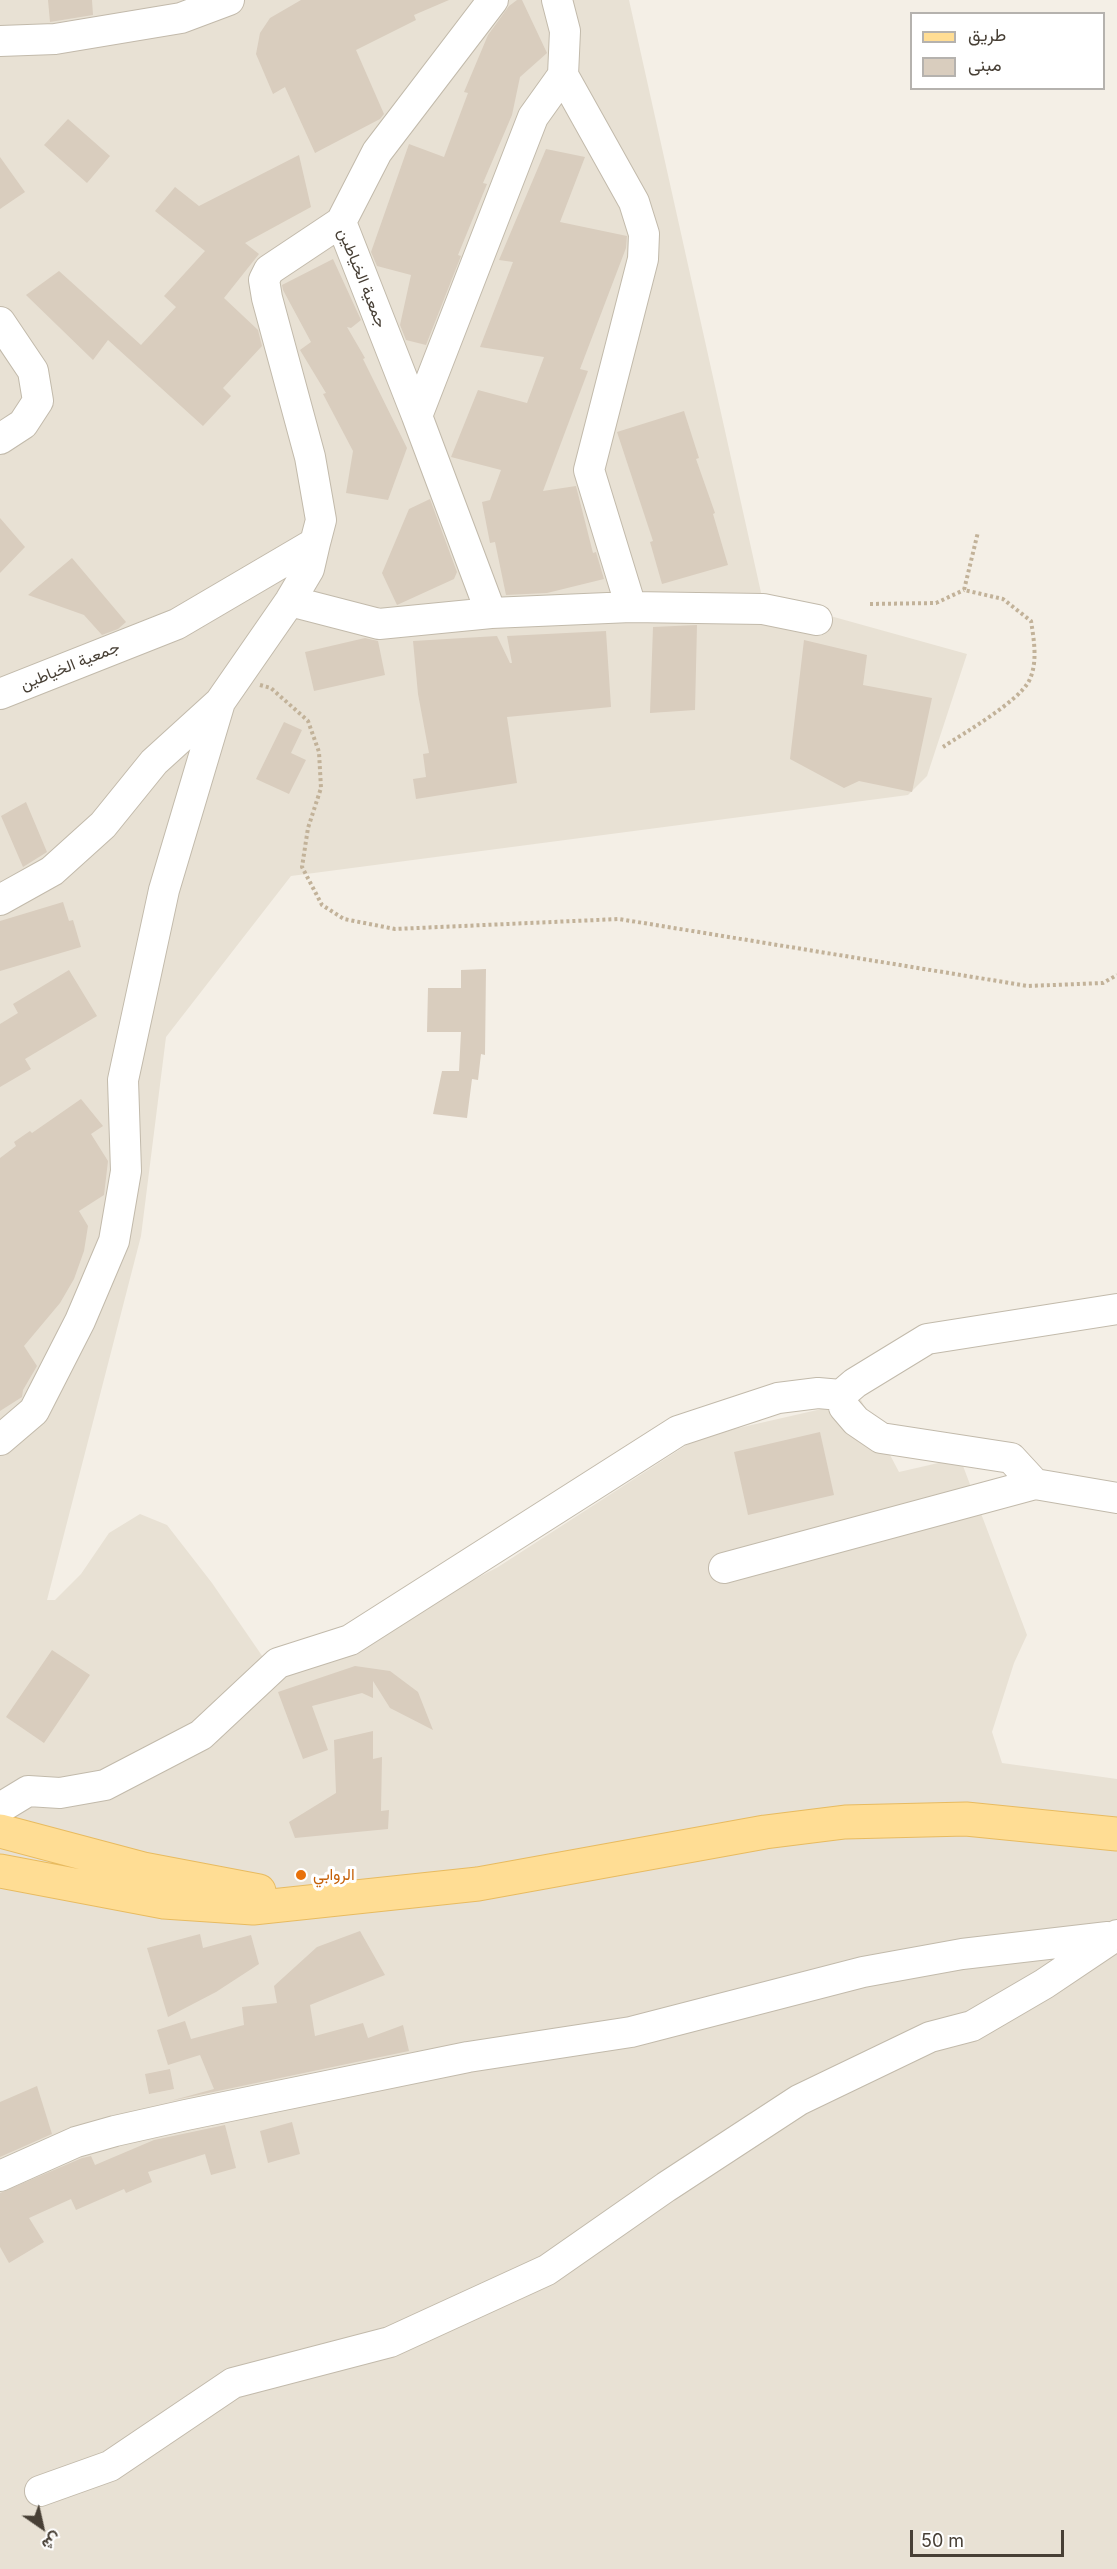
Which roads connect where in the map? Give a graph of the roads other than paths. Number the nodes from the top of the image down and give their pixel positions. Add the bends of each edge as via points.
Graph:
1 (229, 0) edge
2 (494, 0) edge
3 (557, 0) edge
4 (0, 41) edge
5 (562, 75) junction
6 (341, 222) junction
7 (0, 322) edge
8 (417, 416) junction
9 (0, 439) edge
10 (315, 543) junction
11 (290, 601) junction
12 (631, 607) junction
13 (490, 613) junction
14 (817, 620) dead end
15 (0, 694) edge
16 (220, 702) junction
17 (0, 900) edge
18 (1117, 1309) edge
19 (841, 1395) junction
20 (0, 1440) edge
21 (1035, 1484) junction
22 (1117, 1498) edge
23 (724, 1568) dead end
24 (0, 1808) edge
25 (0, 1831) edge
26 (1117, 1834) edge
27 (0, 1871) edge
28 (330, 1898) junction
29 (1117, 1935) edge
30 (0, 2176) edge
31 (40, 2491) dead end

1 - 4 street via 181,18 55,39
2 - 6 street via 377,152
3 - 5 street via 565,32
5 - 8 street via 533,117
5 - 12 street via 634,202 644,234 643,259 589,471
6 - 8 street, جمعية الخياطين
6 - 10 street, جمعية الخياطين via 269,270 264,280 310,457 321,520
7 - 9 street via 33,371 38,401 23,424
8 - 13 street, جمعية الخياطين
10 - 11 street via 309,569
10 - 15 street, جمعية الخياطين via 177,624
11 - 13 street via 379,624
11 - 16 street
12 - 13 street
12 - 14 street via 763,609
16 - 17 street via 154,762 103,825 52,871
16 - 20 street via 164,890 123,1080 126,1171 114,1241 80,1321 34,1411
18 - 19 street via 927,1339
19 - 21 street via 844,1407 856,1421 881,1438 1011,1458
19 - 24 street via 818,1393 778,1398 678,1431 350,1640 278,1663 201,1735 105,1785 60,1793 28,1791
21 - 22 street
21 - 23 street
25 - 28 main road via 188,1879
26 - 28 main road via 966,1819 845,1822 765,1832 478,1884
27 - 28 main road via 164,1902 222,1907 279,1906
29 - 30 street via 962,1954 863,1972 631,2032 468,2057 186,2115 76,2142
29 - 31 street via 972,2026 930,2037 800,2100 547,2270 390,2342 233,2383 110,2466

